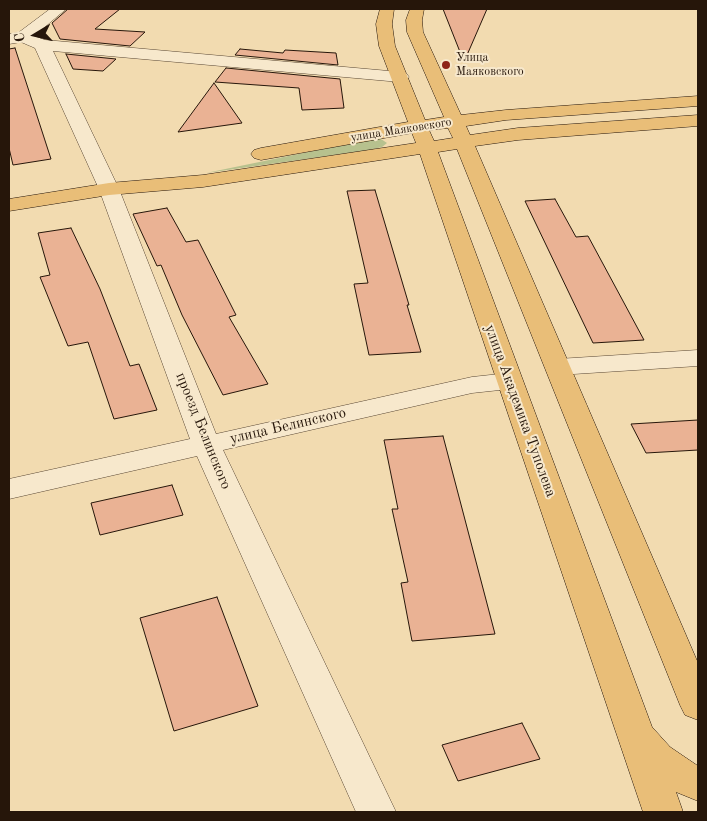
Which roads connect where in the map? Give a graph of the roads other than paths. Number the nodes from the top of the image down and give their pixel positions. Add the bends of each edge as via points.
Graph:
1 (59, 9) edge
2 (387, 9) edge
3 (417, 9) edge
4 (25, 40) edge
5 (400, 77) junction
6 (698, 101) edge
7 (698, 120) edge
8 (461, 132) junction
9 (423, 137) junction
10 (109, 189) junction
11 (9, 205) edge
12 (698, 358) edge
13 (558, 367) junction
14 (509, 381) junction
15 (206, 445) junction
16 (9, 489) edge
17 (698, 705) edge
18 (633, 730) junction
19 (698, 784) edge
20 (376, 812) edge
21 (663, 812) edge

1 - 4 street
2 - 5 main road, улица Академика Туполева via 385,37
3 - 8 main road via 414,20 416,32
4 - 5 street
4 - 10 street, проезд Белинского
5 - 9 main road, улица Академика Туполева
6 - 8 main road, улица Маяковского via 506,115
7 - 8 main road, улица Маяковского via 518,134
8 - 9 main road, улица Маяковского
8 - 13 main road
9 - 10 main road, улица Маяковского via 204,181
9 - 14 main road, улица Академика Туполева
10 - 11 main road, улица Маяковского
10 - 15 street, проезд Белинского
12 - 13 street
13 - 17 main road
14 - 15 street, улица Белинского via 472,385
14 - 18 main road, улица Академика Туполева
15 - 16 street, улица Белинского
15 - 20 street, проезд Белинского
18 - 19 main road via 656,758
18 - 21 main road, улица Академика Туполева

